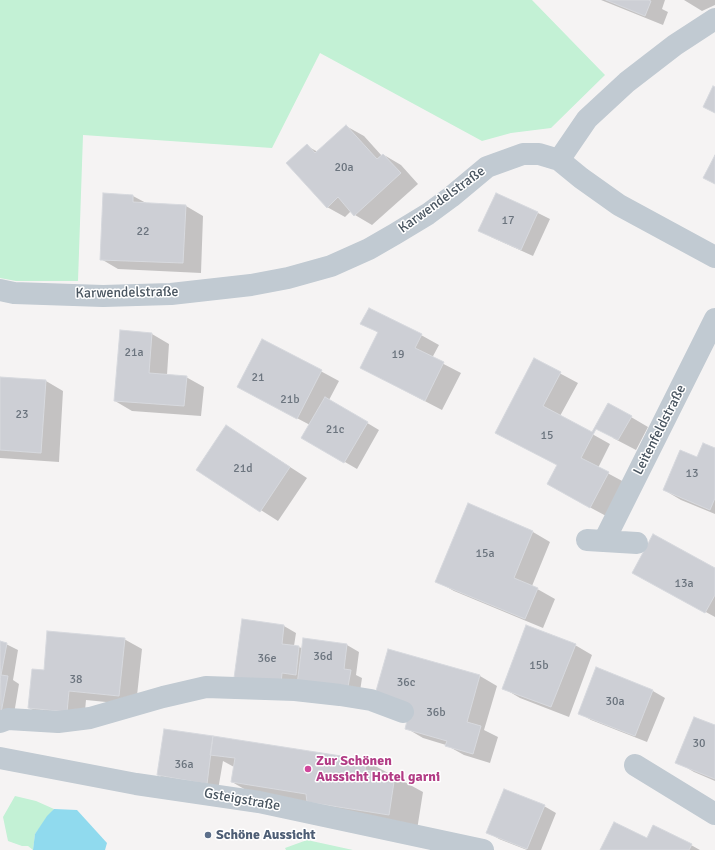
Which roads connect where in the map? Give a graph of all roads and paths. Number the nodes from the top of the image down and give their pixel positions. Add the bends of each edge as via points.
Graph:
1 (715, 19) edge
2 (559, 160) junction
3 (715, 257) edge
4 (0, 290) edge
5 (715, 319) edge
6 (637, 543) dead end
7 (403, 712) dead end
8 (0, 722) edge
9 (0, 758) edge
10 (635, 765) dead end
11 (715, 814) edge
12 (483, 850) edge

1 - 2 street via 675,45 627,82 587,119
2 - 3 street via 619,204
2 - 4 street, Karwendelstraße via 539,154 523,154 487,167 428,214 369,249 331,266 288,278 252,285 171,294 103,296 14,293
5 - 6 street, Leitenfeldstraße via 596,540
7 - 8 street via 370,700 340,695 295,690 206,687 90,718 58,722 8,718
9 - 12 street, Gsteigstraße via 136,784 259,802
10 - 11 street

